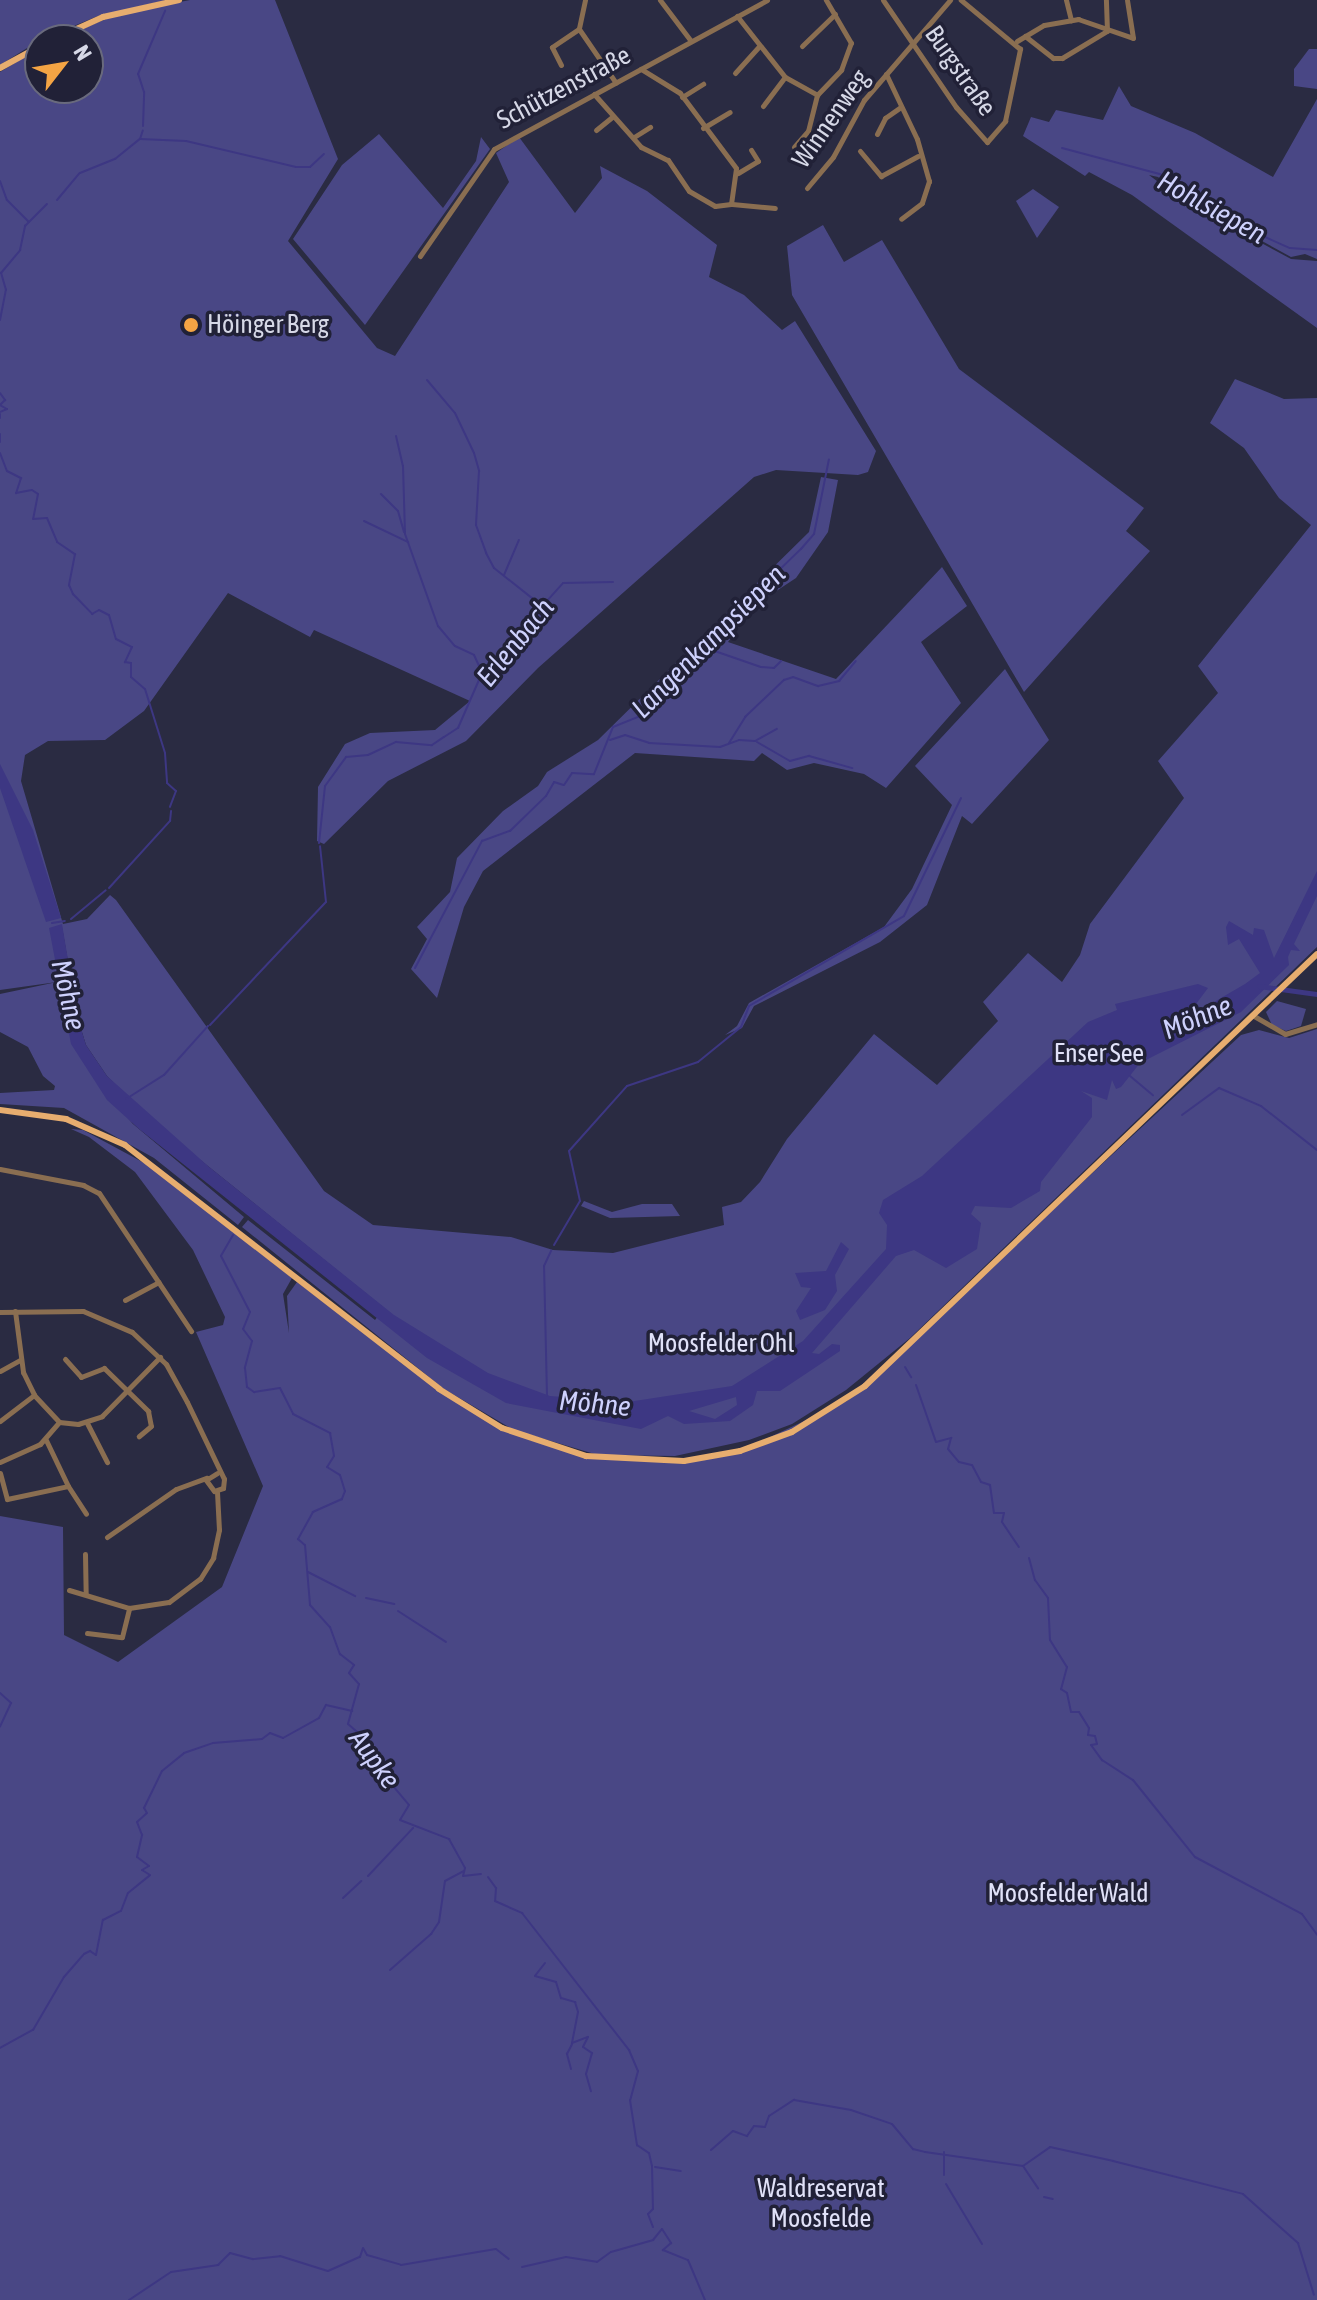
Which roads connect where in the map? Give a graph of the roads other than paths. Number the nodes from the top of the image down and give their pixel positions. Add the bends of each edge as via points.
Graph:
1 (179, 0) edge
2 (585, 0) edge
3 (660, 0) edge
4 (767, 0) edge
5 (826, 0) edge
6 (883, 0) edge
7 (950, 0) edge
8 (961, 0) edge
9 (1066, 0) edge
10 (1106, 0) edge
11 (1127, 0) edge
12 (835, 14) junction
13 (737, 16) junction
14 (1071, 20) junction
15 (87, 24) edge
16 (1108, 28) junction
17 (579, 29) junction
18 (1025, 36) junction
19 (914, 40) junction
20 (691, 41) junction
21 (1017, 41) junction
22 (759, 46) junction
23 (802, 46) dead end
24 (24, 55) edge
25 (561, 65) dead end
26 (0, 68) edge
27 (641, 69) junction
28 (735, 73) dead end
29 (886, 74) junction
30 (785, 77) junction
31 (616, 83) junction
32 (703, 84) dead end
33 (594, 94) junction
34 (817, 95) junction
35 (682, 97) junction
36 (763, 106) dead end
37 (901, 107) junction
38 (730, 112) dead end
39 (612, 117) junction
40 (650, 127) dead end
41 (703, 128) junction
42 (596, 130) dead end
43 (877, 134) dead end
44 (633, 137) junction
45 (794, 147) dead end
46 (751, 150) dead end
47 (860, 151) dead end
48 (918, 156) junction
49 (738, 173) junction
50 (807, 188) dead end
51 (731, 204) junction
52 (775, 208) dead end
53 (901, 219) dead end
54 (420, 256) dead end
55 (1317, 954) edge
56 (1254, 1016) junction
57 (1317, 1024) edge
58 (0, 1110) edge
59 (0, 1169) edge
60 (159, 1282) junction
61 (125, 1300) dead end
62 (15, 1311) junction
63 (0, 1312) edge
64 (191, 1331) dead end
65 (160, 1357) junction
66 (65, 1359) dead end
67 (20, 1360) junction
68 (0, 1371) edge
69 (129, 1393) junction
70 (34, 1395) junction
71 (0, 1421) edge
72 (59, 1422) junction
73 (87, 1423) junction
74 (139, 1436) dead end
75 (46, 1440) junction
76 (0, 1462) edge
77 (107, 1462) dead end
78 (0, 1473) edge
79 (217, 1473) junction
80 (207, 1478) junction
81 (68, 1486) junction
82 (217, 1492) junction
83 (86, 1514) dead end
84 (107, 1537) dead end
85 (85, 1554) dead end
86 (69, 1590) dead end
87 (86, 1593) junction
88 (129, 1608) junction
89 (87, 1633) dead end

1 - 15 main road
2 - 17 street
3 - 20 street
4 - 13 street, Schützenstraße
5 - 12 street
6 - 19 street, Burgstraße
7 - 19 street, Winnenweg
8 - 21 street
9 - 14 street
10 - 16 street
11 - 16 street via 1133,38
12 - 23 street
12 - 34 street via 850,36 850,49 841,70
13 - 20 street, Schützenstraße
13 - 22 street
14 - 16 street
14 - 18 street via 1044,25
16 - 18 street via 1057,59
17 - 25 street via 552,47
17 - 31 street
18 - 21 street
19 - 21 street, Burgstraße via 956,107 987,142 1005,121 1021,56
19 - 29 street, Winnenweg
20 - 27 street, Schützenstraße
22 - 28 street
22 - 30 street
24 - 26 main road
27 - 31 street, Schützenstraße
27 - 35 street
29 - 37 street
29 - 50 street, Winnenweg
30 - 34 street
30 - 36 street
31 - 33 street, Schützenstraße
32 - 35 street
33 - 39 street
33 - 54 street, Schützenstraße via 494,149
34 - 45 street via 808,131
35 - 41 street
37 - 43 street via 885,118
37 - 48 street via 917,139
38 - 41 street
39 - 42 street
39 - 44 street
40 - 44 street
41 - 49 street
44 - 51 street via 668,160 695,195 715,206
46 - 49 street via 758,161
47 - 48 street via 881,176
48 - 53 street via 929,191 918,208
49 - 51 street
51 - 52 street
55 - 56 main road
56 - 57 street via 1285,1034
56 - 58 main road via 865,1386 792,1432 740,1451 684,1461 586,1456 502,1428 427,1380 125,1145 66,1119
59 - 60 street via 94,1189
60 - 61 street
60 - 64 street
62 - 63 street
62 - 65 street via 73,1310 105,1317
62 - 67 street
65 - 69 street
65 - 79 street via 187,1402
66 - 69 street via 81,1377 102,1367
67 - 68 street
67 - 70 street
69 - 73 street
69 - 74 street via 152,1418
70 - 71 street
70 - 72 street
72 - 73 street
72 - 75 street
73 - 77 street
75 - 76 street
75 - 81 street
78 - 81 street via 7,1499
79 - 80 street
79 - 82 street via 225,1482
80 - 82 street via 208,1488
80 - 84 street via 183,1485
81 - 83 street
82 - 88 street via 218,1539 205,1572 161,1606
85 - 87 street
86 - 87 street
87 - 88 street
88 - 89 street via 122,1637

